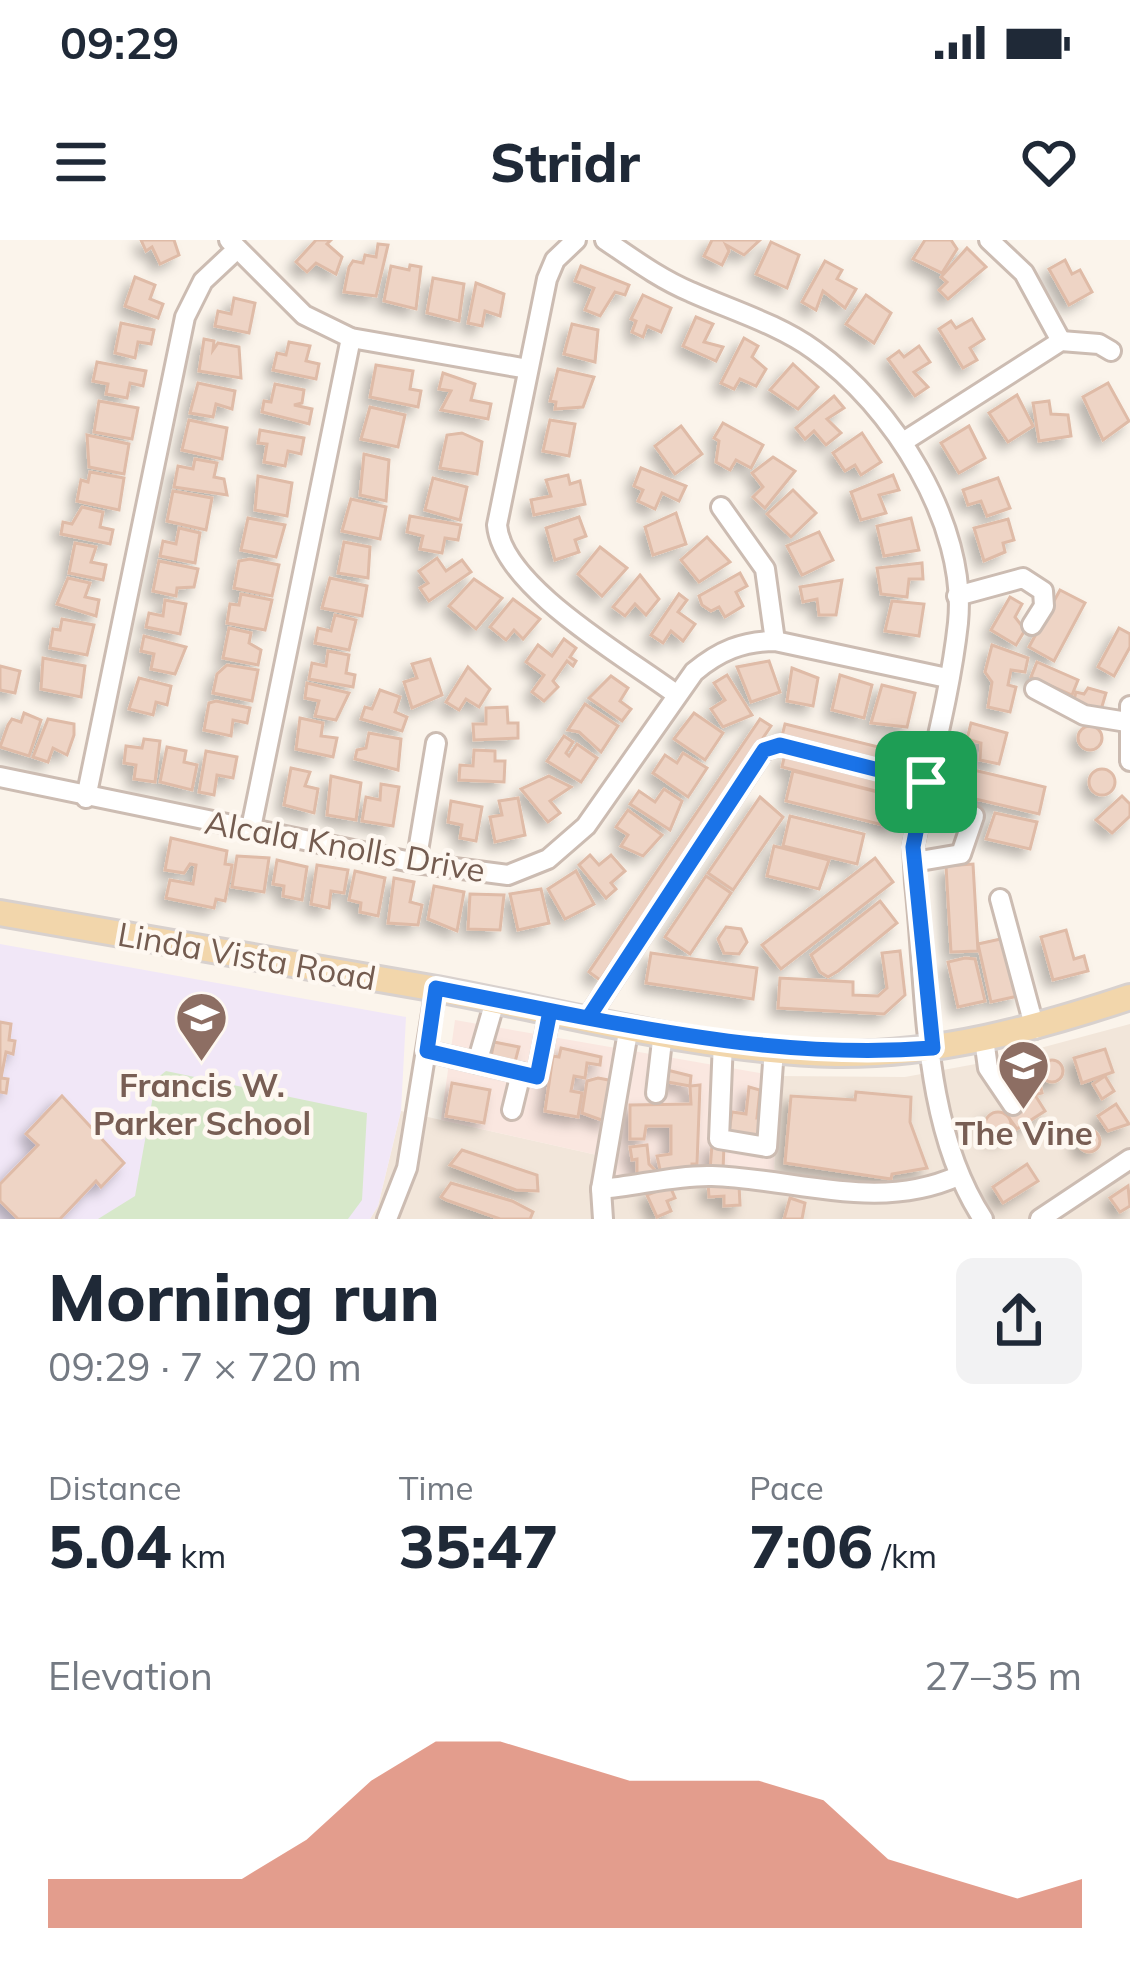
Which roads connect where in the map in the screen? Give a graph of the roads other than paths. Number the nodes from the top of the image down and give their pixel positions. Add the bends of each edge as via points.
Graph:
1 (576, 240) edge
2 (605, 240) edge
3 (989, 240) edge
4 (232, 245) edge
5 (351, 338) junction
6 (1061, 341) junction
7 (1112, 351) dead end
8 (528, 369) junction
9 (903, 442) junction
10 (721, 507) dead end
11 (957, 596) junction
12 (1032, 625) dead end
13 (776, 641) junction
14 (947, 678) junction
15 (1035, 689) dead end
16 (677, 694) junction
17 (1128, 714) edge
18 (436, 743) dead end
19 (1130, 761) edge
20 (0, 777) edge
21 (926, 782) junction
22 (86, 798) junction
23 (974, 816) dead end
24 (251, 828) junction
25 (914, 862) junction
26 (416, 863) junction
27 (1000, 899) dead end
28 (0, 913) edge
29 (436, 988) junction
30 (1130, 997) edge
31 (495, 1001) junction
32 (550, 1011) junction
33 (588, 1018) junction
34 (629, 1026) junction
35 (1035, 1029) junction
36 (663, 1032) junction
37 (984, 1039) junction
38 (723, 1041) junction
39 (933, 1048) junction
40 (774, 1049) junction
41 (427, 1051) junction
42 (477, 1063) junction
43 (520, 1073) junction
44 (656, 1094) dead end
45 (1013, 1105) dead end
46 (512, 1110) dead end
47 (1130, 1159) edge
48 (958, 1176) junction
49 (601, 1189) junction
50 (387, 1219) edge
51 (603, 1219) edge
52 (983, 1219) edge
53 (1040, 1219) edge

1 - 8 street via 547,279
2 - 9 street via 658,275 812,348 862,390
3 - 6 street via 1024,273
4 - 5 street via 304,315
4 - 22 street via 185,317
5 - 8 street
5 - 24 street
6 - 7 street
6 - 9 street
8 - 16 street via 499,545 528,583
9 - 11 street via 933,500
10 - 13 street via 765,568
11 - 12 street via 1023,578 1042,590 1044,606
11 - 14 street
13 - 14 street, Alcala Knolls Drive
13 - 16 street, Alcala Knolls Drive via 748,641 711,658
14 - 21 street
15 - 17 street via 1084,715
16 - 26 street, Alcala Knolls Drive via 586,826 548,859 508,875
17 - 19 street
18 - 26 street
20 - 22 street, Alcala Knolls Drive
21 - 25 street
21 - 33 street via 780,745 764,750
22 - 24 street, Alcala Knolls Drive
23 - 25 street via 961,854
24 - 26 street, Alcala Knolls Drive
25 - 39 street
27 - 35 street
28 - 29 main road, Linda Vista Road
29 - 31 main road, Linda Vista Road
29 - 41 street
30 - 35 main road, Linda Vista Road
31 - 32 main road, Linda Vista Road
31 - 42 street
32 - 33 main road, Linda Vista Road
32 - 43 street via 537,1077
33 - 34 main road, Linda Vista Road
34 - 36 main road, Linda Vista Road
34 - 49 street
35 - 37 main road, Linda Vista Road
36 - 38 main road, Linda Vista Road
36 - 44 street
37 - 39 main road, Linda Vista Road
37 - 45 street via 988,1068
38 - 40 main road, Linda Vista Road
38 - 40 street via 718,1139 767,1147
39 - 40 main road, Linda Vista Road
39 - 48 street
41 - 42 street
41 - 50 street via 407,1168
42 - 43 street
43 - 46 street
47 - 53 street
48 - 49 street via 891,1196 707,1176
48 - 52 street
49 - 51 street

